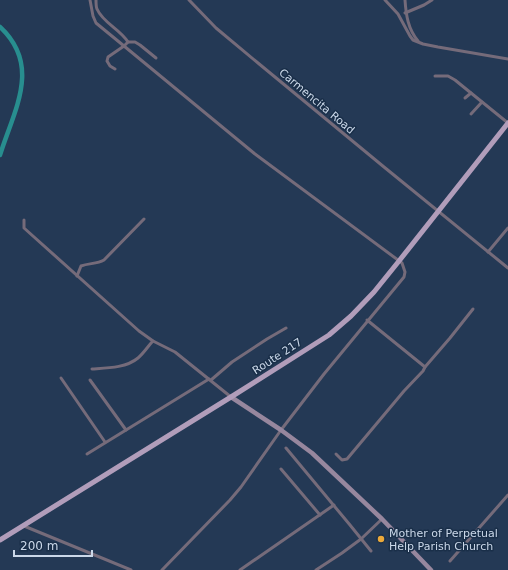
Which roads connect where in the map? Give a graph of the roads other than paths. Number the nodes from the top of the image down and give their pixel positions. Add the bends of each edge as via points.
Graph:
1 (90, 0) edge
2 (96, 0) edge
3 (189, 0) edge
4 (385, 0) edge
5 (405, 0) edge
6 (432, 0) edge
7 (405, 13) junction
8 (128, 42) junction
9 (419, 42) junction
10 (124, 46) junction
11 (156, 58) dead end
12 (508, 59) edge
13 (115, 69) dead end
14 (435, 76) dead end
15 (471, 92) junction
16 (465, 98) dead end
17 (482, 102) junction
18 (471, 114) dead end
19 (508, 123) edge
20 (438, 211) junction
21 (144, 219) dead end
22 (24, 220) dead end
23 (508, 228) edge
24 (488, 252) junction
25 (399, 262) junction
26 (508, 268) edge
27 (77, 276) junction
28 (473, 309) dead end
29 (368, 320) junction
30 (286, 328) dead end
31 (153, 341) junction
32 (425, 367) junction
33 (92, 370) dead end
34 (61, 378) dead end
35 (210, 379) junction
36 (90, 380) dead end
37 (231, 397) junction
38 (126, 430) junction
39 (281, 430) junction
40 (105, 442) junction
41 (286, 448) dead end
42 (87, 454) dead end
43 (336, 454) dead end
44 (281, 469) dead end
45 (508, 494) edge
46 (334, 505) junction
47 (320, 515) junction
48 (382, 519) junction
49 (24, 526) junction
50 (361, 539) junction
51 (0, 540) edge
52 (371, 551) dead end
53 (450, 561) dead end
54 (131, 570) edge
55 (162, 570) edge
56 (240, 570) edge
57 (316, 570) edge
58 (431, 570) edge

1 - 10 street via 96,23
2 - 8 street via 97,9 102,17 124,35
3 - 20 street, Carmencita Road via 216,28
4 - 9 street via 398,14 413,40
5 - 7 street
6 - 7 street
7 - 9 street via 412,33
8 - 10 street
8 - 11 street via 135,42
9 - 12 street
10 - 13 street via 108,57 107,61
10 - 25 street via 255,154
14 - 15 street via 448,76
15 - 16 street
15 - 17 street
17 - 18 street
17 - 19 street
19 - 20 main road, Route 217
20 - 24 street, Carmencita Road
20 - 25 main road, Route 217
21 - 27 street via 104,260 82,266
22 - 27 street via 24,228
23 - 24 street
24 - 26 street, Carmencita Road
25 - 29 street via 402,263 405,272 404,277
25 - 37 main road, Route 217 via 351,316 329,335
27 - 31 street
28 - 32 street
29 - 32 street
29 - 39 street
30 - 35 street
31 - 33 street via 142,355 132,362
31 - 35 street via 176,352
32 - 43 street via 347,459 342,460
34 - 40 street
35 - 37 street
35 - 38 street
36 - 38 street
37 - 39 main road
37 - 49 main road, Route 217
38 - 40 street
39 - 48 main road via 312,452
39 - 55 street via 230,500
40 - 42 street
41 - 46 street
44 - 47 street
45 - 53 street
46 - 47 street
46 - 50 street
47 - 56 street
48 - 50 street
48 - 58 main road
49 - 51 main road, Route 217
49 - 54 street
50 - 52 street
50 - 57 street

